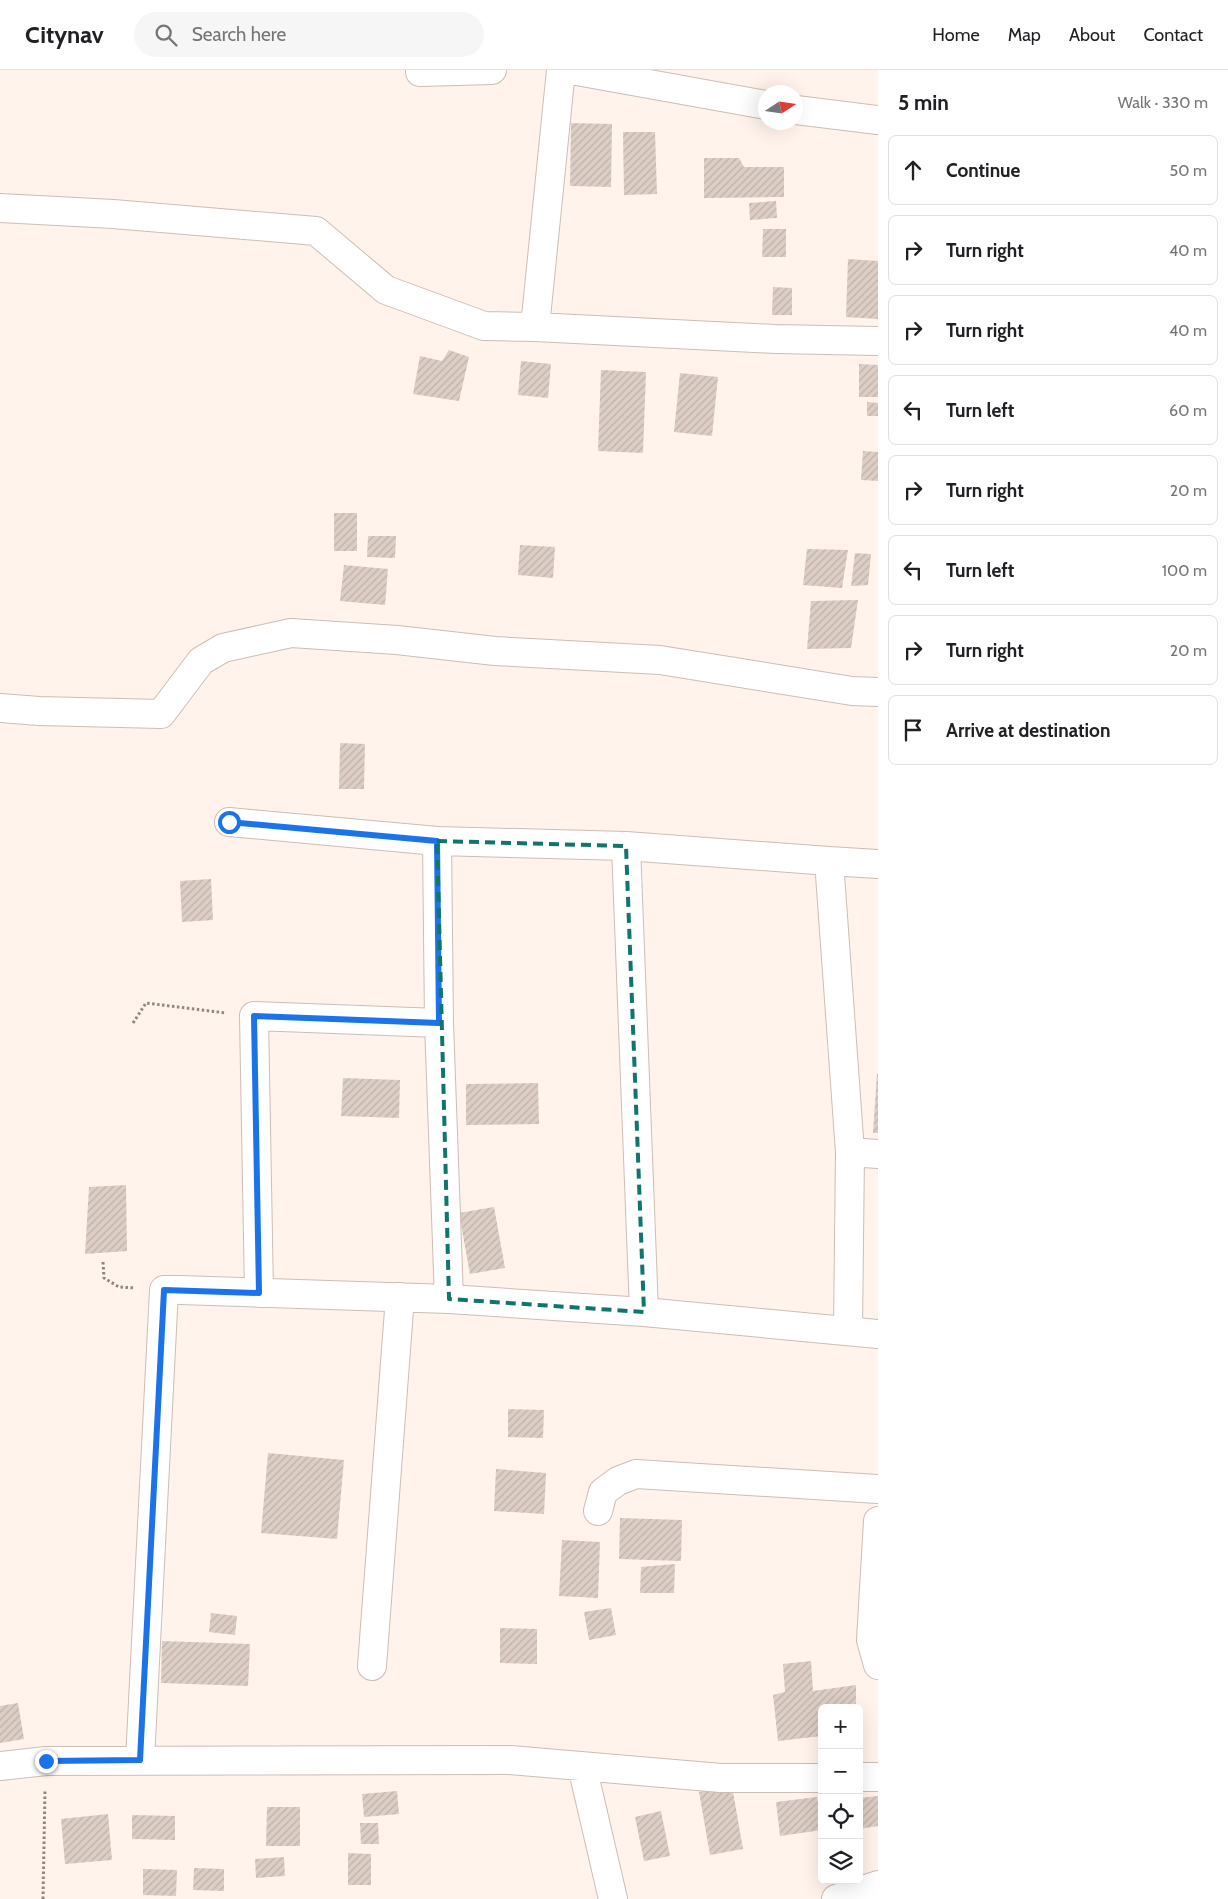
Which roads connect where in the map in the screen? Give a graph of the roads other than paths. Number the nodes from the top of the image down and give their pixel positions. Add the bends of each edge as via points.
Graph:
1 (492, 70) edge
2 (561, 70) edge
3 (571, 70) edge
4 (420, 72) dead end
5 (758, 104) edge
6 (803, 111) edge
7 (878, 120) edge
8 (0, 208) edge
9 (535, 327) junction
10 (878, 342) edge
11 (878, 692) edge
12 (0, 708) edge
13 (229, 822) dead end
14 (437, 841) junction
15 (626, 846) junction
16 (829, 861) junction
17 (878, 864) edge
18 (439, 1023) junction
19 (850, 1152) junction
20 (878, 1154) edge
21 (259, 1293) junction
22 (400, 1297) junction
23 (449, 1300) junction
24 (644, 1312) junction
25 (848, 1330) junction
26 (878, 1334) edge
27 (878, 1489) edge
28 (598, 1511) dead end
29 (878, 1521) edge
30 (878, 1665) edge
31 (372, 1666) dead end
32 (140, 1760) junction
33 (0, 1766) edge
34 (582, 1766) junction
35 (863, 1777) edge
36 (878, 1777) edge
37 (818, 1778) edge
38 (878, 1885) edge
39 (613, 1899) edge
40 (836, 1899) edge

1 - 4 street
2 - 9 street
3 - 5 street
6 - 7 street
8 - 9 street via 316,231 386,290 484,326
9 - 10 street
11 - 12 street via 852,691 660,660 495,651 397,640 291,634 224,648 201,661 161,714
13 - 14 street
14 - 15 street
14 - 18 street
15 - 16 street
15 - 24 street
16 - 17 street
16 - 19 street
18 - 21 street via 254,1016
18 - 23 street
19 - 20 street
19 - 25 street
21 - 22 street
21 - 32 street via 164,1290
22 - 23 street
22 - 31 street
23 - 24 street
24 - 25 street
25 - 26 street
27 - 28 street via 636,1474 603,1492
29 - 30 street via 872,1640
32 - 33 street via 46,1761
32 - 34 street via 510,1760
34 - 37 street via 721,1778
34 - 39 street
35 - 36 street
38 - 40 street

